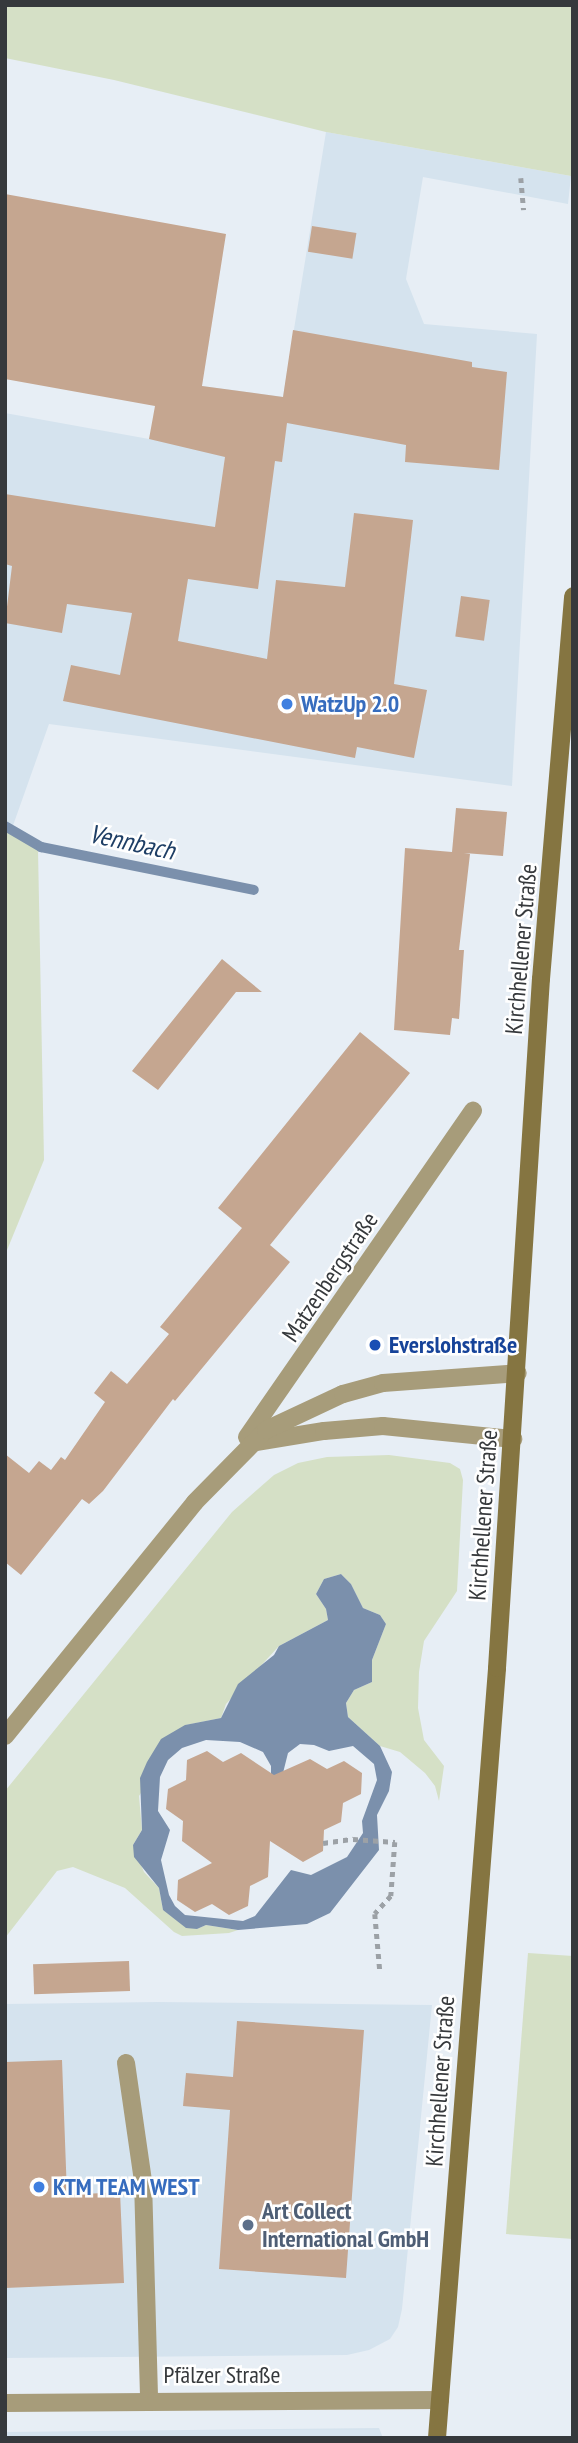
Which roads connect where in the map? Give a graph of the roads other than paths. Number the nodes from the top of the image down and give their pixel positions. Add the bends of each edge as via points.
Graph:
1 (573, 596) edge
2 (473, 1111) dead end
3 (518, 1374) junction
4 (513, 1439) junction
5 (249, 1444) junction
6 (225, 1468) junction
7 (5, 1736) edge
8 (126, 2063) dead end
9 (149, 2400) junction
10 (440, 2400) junction
11 (5, 2403) edge
12 (437, 2438) edge

1 - 3 main road, Kirchhellener Straße via 541,979
2 - 6 street, Matzenbergstraße
3 - 4 main road, Kirchhellener Straße
3 - 5 street, Matzenbergstraße via 373,1385 298,1412
4 - 5 street via 383,1426 288,1435
4 - 10 main road, Kirchhellener Straße
5 - 6 street, Matzenbergstraße
6 - 7 street, Matzenbergstraße
8 - 9 street via 143,2180
9 - 10 street, Pfälzer Straße
9 - 11 street, Pfälzer Straße
10 - 12 main road, Kirchhellener Straße

